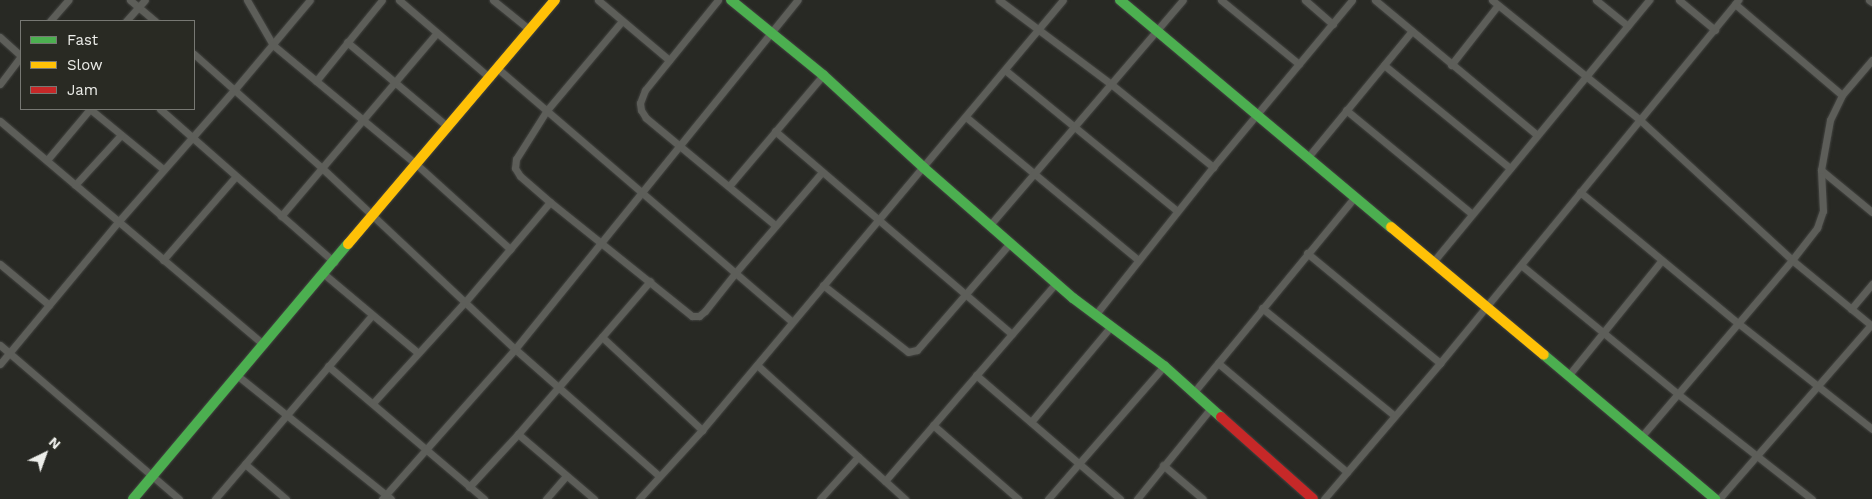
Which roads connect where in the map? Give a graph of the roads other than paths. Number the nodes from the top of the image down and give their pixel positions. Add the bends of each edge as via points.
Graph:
1 (68, 0) edge
2 (130, 0) edge
3 (145, 0) edge
4 (246, 0) edge
5 (310, 0) edge
6 (382, 0) edge
7 (399, 0) edge
8 (493, 0) edge
9 (555, 0) edge
10 (598, 0) edge
11 (718, 0) edge
12 (731, 0) edge
13 (798, 0) edge
14 (999, 0) edge
15 (1062, 0) edge
16 (1120, 0) edge
17 (1183, 0) edge
18 (1221, 0) edge
19 (1305, 0) edge
20 (1352, 0) edge
21 (1374, 0) edge
22 (1596, 0) edge
23 (1649, 0) edge
24 (1679, 0) edge
25 (1495, 2) edge
26 (1737, 2) edge
27 (138, 7) junction
28 (51, 20) edge
29 (127, 20) edge
30 (154, 20) edge
31 (622, 20) junction
32 (1332, 24) junction
33 (1628, 26) junction
34 (1038, 29) junction
35 (530, 30) junction
36 (1156, 30) junction
37 (1715, 30) junction
38 (437, 32) junction
39 (1411, 32) junction
40 (772, 33) junction
41 (0, 37) edge
42 (347, 42) junction
43 (273, 45) junction
44 (20, 55) edge
45 (195, 55) edge
46 (20, 57) edge
47 (669, 60) junction
48 (1872, 60) edge
49 (1299, 64) junction
50 (1451, 64) junction
51 (1384, 65) junction
52 (498, 68) junction
53 (1005, 70) junction
54 (823, 75) junction
55 (1586, 76) junction
56 (490, 78) junction
57 (316, 81) junction
58 (395, 83) junction
59 (0, 84) edge
60 (1111, 84) junction
61 (235, 89) junction
62 (1842, 95) junction
63 (89, 110) edge
64 (91, 110) edge
65 (161, 110) edge
66 (547, 110) junction
67 (1346, 110) junction
68 (1257, 114) junction
69 (966, 117) junction
70 (363, 120) junction
71 (1640, 120) junction
72 (0, 121) edge
73 (448, 127) junction
74 (1075, 127) junction
75 (775, 131) junction
76 (121, 135) junction
77 (1538, 135) junction
78 (192, 137) junction
79 (680, 146) junction
80 (1308, 157) junction
81 (47, 160) junction
82 (416, 164) junction
83 (1213, 166) junction
84 (322, 168) junction
85 (924, 168) junction
86 (1510, 168) junction
87 (163, 169) junction
88 (1821, 170) junction
89 (822, 172) junction
90 (1034, 174) junction
91 (236, 176) junction
92 (75, 185) junction
93 (729, 186) junction
94 (1580, 192) junction
95 (643, 193) junction
96 (1356, 197) junction
97 (550, 202) junction
98 (1177, 212) junction
99 (1872, 212) edge
100 (1472, 214) junction
101 (373, 215) junction
102 (281, 216) junction
103 (878, 221) junction
104 (118, 222) junction
105 (775, 225) junction
106 (990, 225) junction
107 (602, 242) junction
108 (1010, 243) junction
109 (510, 249) junction
110 (1307, 253) junction
111 (163, 260) junction
112 (1138, 260) junction
113 (1662, 260) junction
114 (1792, 260) junction
115 (334, 262) junction
116 (1432, 262) junction
117 (0, 264) edge
118 (1521, 265) junction
119 (736, 272) junction
120 (324, 274) junction
121 (650, 281) junction
122 (1056, 283) junction
123 (1872, 284) edge
124 (824, 285) junction
125 (965, 294) junction
126 (465, 302) junction
127 (49, 305) junction
128 (1486, 307) junction
129 (1262, 308) junction
130 (1851, 309) junction
131 (1096, 314) junction
132 (372, 315) junction
133 (792, 322) junction
134 (1738, 323) junction
135 (1112, 325) junction
136 (1871, 326) edge
137 (1603, 333) junction
138 (1012, 334) junction
139 (602, 337) junction
140 (0, 345) edge
141 (264, 345) junction
142 (515, 349) junction
143 (417, 352) junction
144 (10, 353) junction
145 (1440, 363) junction
146 (0, 364) edge
147 (1218, 364) junction
148 (757, 365) junction
149 (328, 366) junction
150 (1164, 366) junction
151 (238, 376) junction
152 (976, 376) junction
153 (1568, 376) junction
154 (1816, 387) junction
155 (559, 388) junction
156 (1194, 392) junction
157 (1678, 394) junction
158 (372, 403) junction
159 (1211, 408) junction
160 (286, 415) junction
161 (1395, 416) junction
162 (1030, 422) junction
163 (933, 425) junction
164 (1872, 429) edge
165 (702, 430) junction
166 (518, 434) junction
167 (1641, 437) junction
168 (426, 449) junction
169 (1756, 456) junction
170 (858, 457) junction
171 (1078, 463) junction
172 (245, 464) junction
173 (1163, 465) junction
174 (1347, 472) junction
175 (566, 476) junction
176 (659, 476) junction
177 (154, 477) junction
178 (885, 481) junction
179 (469, 487) junction
180 (386, 498) edge
181 (1118, 498) edge
182 (133, 499) edge
183 (180, 499) edge
184 (215, 499) edge
185 (286, 499) edge
186 (484, 499) edge
187 (546, 499) edge
188 (594, 499) edge
189 (639, 499) edge
190 (820, 499) edge
191 (905, 499) edge
192 (1018, 499) edge
193 (1048, 499) edge
194 (1137, 499) edge
195 (1203, 499) edge
196 (1313, 499) edge
197 (1324, 499) edge
198 (1715, 499) edge
199 (1719, 499) edge
200 (1812, 499) edge

1 - 28 street
2 - 27 street
3 - 27 street
4 - 43 street
5 - 43 street
6 - 42 street
7 - 38 street
8 - 35 street
9 - 35 street
10 - 31 street
11 - 47 street
12 - 40 street
13 - 40 street
14 - 34 street
15 - 34 street
16 - 36 street
17 - 36 street
18 - 49 street
19 - 32 street
20 - 32 street
21 - 39 street
22 - 33 street
23 - 33 street
24 - 37 street
25 - 50 street
25 - 55 street
26 - 37 street
26 - 62 street
27 - 29 street
27 - 30 street
31 - 47 street
31 - 66 street
32 - 49 street
33 - 55 street
34 - 53 street
34 - 60 street
35 - 52 street
36 - 60 street
36 - 68 street
37 - 71 street
38 - 56 street
38 - 58 street
39 - 50 street
39 - 51 street
40 - 54 street
40 - 79 street
41 - 44 street
42 - 57 street
42 - 58 street
43 - 57 street
43 - 61 street
45 - 61 street
46 - 59 street
47 - 79 street via 645,90 640,103 646,118
48 - 62 street
49 - 68 street
50 - 77 street
51 - 67 street
51 - 86 street
52 - 56 street
52 - 66 street
53 - 69 street
53 - 74 street
54 - 75 street
54 - 85 street
55 - 71 street
55 - 77 street
56 - 73 street
57 - 70 street
58 - 70 street
58 - 73 street
60 - 74 street
60 - 83 street
61 - 78 street
61 - 84 street
62 - 88 street via 1830,120
63 - 81 street
64 - 76 street
65 - 78 street
66 - 95 street
66 - 97 street via 516,160 515,168
67 - 80 street
67 - 100 street
68 - 80 street
68 - 83 street
69 - 85 street
69 - 90 street
70 - 82 street
70 - 84 street
71 - 94 street
71 - 114 street
72 - 81 street
73 - 82 street
74 - 90 street
74 - 98 street
75 - 89 street
75 - 93 street
76 - 87 street
76 - 92 street
77 - 86 street
78 - 87 street
78 - 91 street
79 - 93 street
79 - 95 street
80 - 96 street
81 - 92 street
82 - 101 street
82 - 109 street
83 - 98 street
84 - 101 street
84 - 102 street
85 - 103 street
85 - 106 street
86 - 100 street
87 - 104 street
88 - 99 street
88 - 114 street via 1821,220
89 - 103 street
89 - 105 street
90 - 106 street
90 - 112 street
91 - 102 street
91 - 111 street
92 - 104 street
93 - 105 street
94 - 113 street
94 - 118 street
95 - 107 street
95 - 119 street
96 - 110 street
96 - 116 street
97 - 107 street
97 - 109 street
98 - 112 street
100 - 116 street
101 - 115 street
101 - 126 street
102 - 115 street
103 - 124 street
103 - 125 street
104 - 111 street
104 - 127 street
105 - 119 street
106 - 108 street
107 - 121 street
107 - 142 street
108 - 122 street
108 - 125 street
109 - 126 street
110 - 129 street
110 - 145 street
111 - 141 street
112 - 131 street
113 - 134 street
113 - 137 street
114 - 130 street
114 - 134 street
115 - 120 street
116 - 128 street
117 - 127 street
118 - 128 street
118 - 137 street
119 - 121 street via 699,316 692,316
119 - 133 street
120 - 132 street
120 - 141 street
121 - 139 street
122 - 131 street
122 - 138 street
123 - 130 street
124 - 125 street via 908,352 917,350
124 - 133 street
125 - 138 street
126 - 142 street
126 - 143 street
127 - 144 street
128 - 145 street
128 - 153 street
129 - 147 street
129 - 161 street
130 - 136 street
131 - 135 street
132 - 143 street
132 - 149 street
133 - 148 street
134 - 154 street
134 - 157 street
135 - 150 street
135 - 162 street
136 - 154 street
137 - 153 street
137 - 157 street
138 - 152 street
139 - 155 street
139 - 165 street
140 - 144 street
141 - 151 street
142 - 155 street
142 - 168 street
143 - 158 street
144 - 146 street
144 - 177 street
145 - 161 street
147 - 156 street
147 - 174 street
148 - 165 street
148 - 170 street
149 - 158 street
149 - 160 street
150 - 156 street
150 - 171 street
151 - 160 street
151 - 177 street
152 - 162 street
152 - 163 street
153 - 167 street
154 - 164 street
154 - 169 street
155 - 166 street
155 - 176 street
156 - 159 street
157 - 167 street
157 - 169 street
158 - 168 street
159 - 173 street
159 - 196 street
160 - 172 street
160 - 180 street
161 - 174 street
162 - 171 street
163 - 178 street
163 - 192 street
165 - 176 street
166 - 175 street
166 - 179 street
167 - 198 street
168 - 179 street
168 - 180 street
169 - 199 street
169 - 200 street
170 - 178 street
170 - 190 street
171 - 181 street
171 - 193 street
172 - 184 street
172 - 185 street
173 - 194 street
173 - 195 street
174 - 197 street
175 - 187 street
175 - 188 street
176 - 189 street
177 - 182 street
177 - 183 street
178 - 191 street
179 - 186 street

